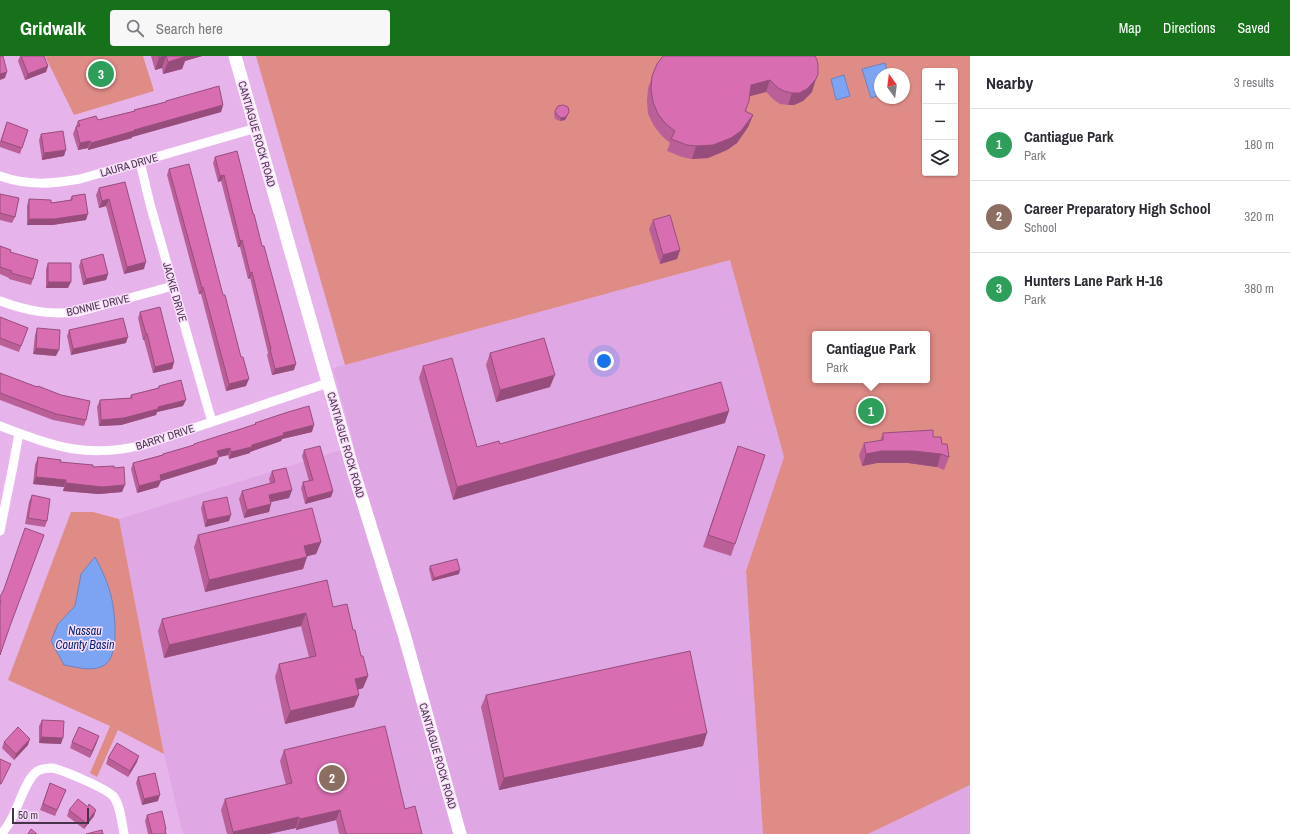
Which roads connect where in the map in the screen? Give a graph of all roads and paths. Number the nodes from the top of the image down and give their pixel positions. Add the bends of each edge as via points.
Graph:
1 (235, 56) edge
2 (256, 128) junction
3 (140, 162) junction
4 (0, 176) edge
5 (173, 286) junction
6 (0, 301) edge
7 (328, 383) junction
8 (212, 422) junction
9 (0, 426) edge
10 (19, 433) junction
11 (0, 531) edge
12 (1, 834) edge
13 (124, 834) edge
14 (460, 834) edge

1 - 2 main road, CANTIAGUE ROCK ROAD
2 - 3 street, LAURA DRIVE
2 - 7 main road, CANTIAGUE ROCK ROAD
3 - 4 street, LAURA DRIVE via 58,183 31,184
3 - 5 street, JACKIE DRIVE
5 - 6 street, BONNIE DRIVE via 63,314 18,308
5 - 8 street, JACKIE DRIVE
7 - 8 street, BARRY DRIVE
7 - 14 main road, CANTIAGUE ROCK ROAD via 404,634
8 - 10 street, BARRY DRIVE via 129,449 106,452 69,449
9 - 10 street, BARRY DRIVE
10 - 11 street
12 - 13 street via 30,780 41,770 51,768 61,770 113,796

